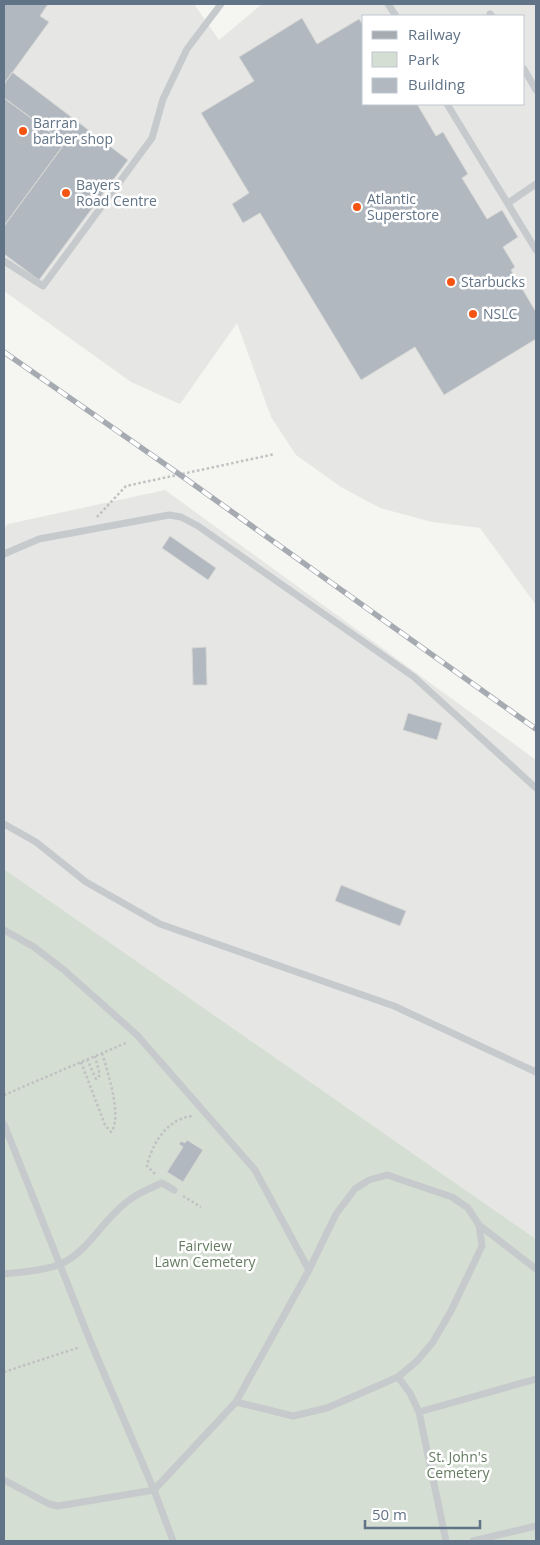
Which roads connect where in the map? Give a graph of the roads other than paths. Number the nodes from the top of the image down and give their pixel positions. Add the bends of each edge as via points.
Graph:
1 (221, 4) edge
2 (388, 4) edge
3 (395, 15) edge
4 (525, 71) edge
5 (536, 90) edge
6 (448, 105) edge
7 (536, 184) edge
8 (508, 202) junction
9 (536, 250) edge
10 (4, 261) edge
11 (4, 554) edge
12 (536, 788) edge
13 (4, 824) edge
14 (4, 930) edge
15 (536, 1072) edge
16 (4, 1124) edge
17 (174, 1190) road end
18 (479, 1226) junction
19 (60, 1264) junction
20 (536, 1269) edge
21 (309, 1270) junction
22 (4, 1274) edge
23 (398, 1376) junction
24 (536, 1378) edge
25 (236, 1402) junction
26 (419, 1412) junction
27 (4, 1480) edge
28 (154, 1490) junction
29 (536, 1526) edge
30 (173, 1541) edge
31 (446, 1541) edge
32 (473, 1541) edge

1 - 10 lane via 187,49 162,99 152,138 43,286
2 - 3 lane
4 - 5 lane
6 - 8 lane
7 - 8 lane
8 - 9 lane
11 - 12 lane via 39,539 169,515 181,517 414,677
13 - 15 lane via 36,842 86,882 160,924 394,1006
14 - 21 lane via 70,974 137,1035 255,1170
16 - 19 lane
17 - 19 lane via 162,1183 127,1201 96,1236
18 - 20 lane
18 - 21 lane via 468,1208 452,1197 387,1175 368,1180 355,1189 336,1214
18 - 23 lane via 482,1246 451,1311 418,1361
19 - 22 lane
19 - 28 lane
21 - 25 lane
23 - 25 lane via 327,1408 293,1416
23 - 26 lane
24 - 26 lane
25 - 28 lane
26 - 31 lane
27 - 28 lane via 58,1506
28 - 30 lane
29 - 32 lane

